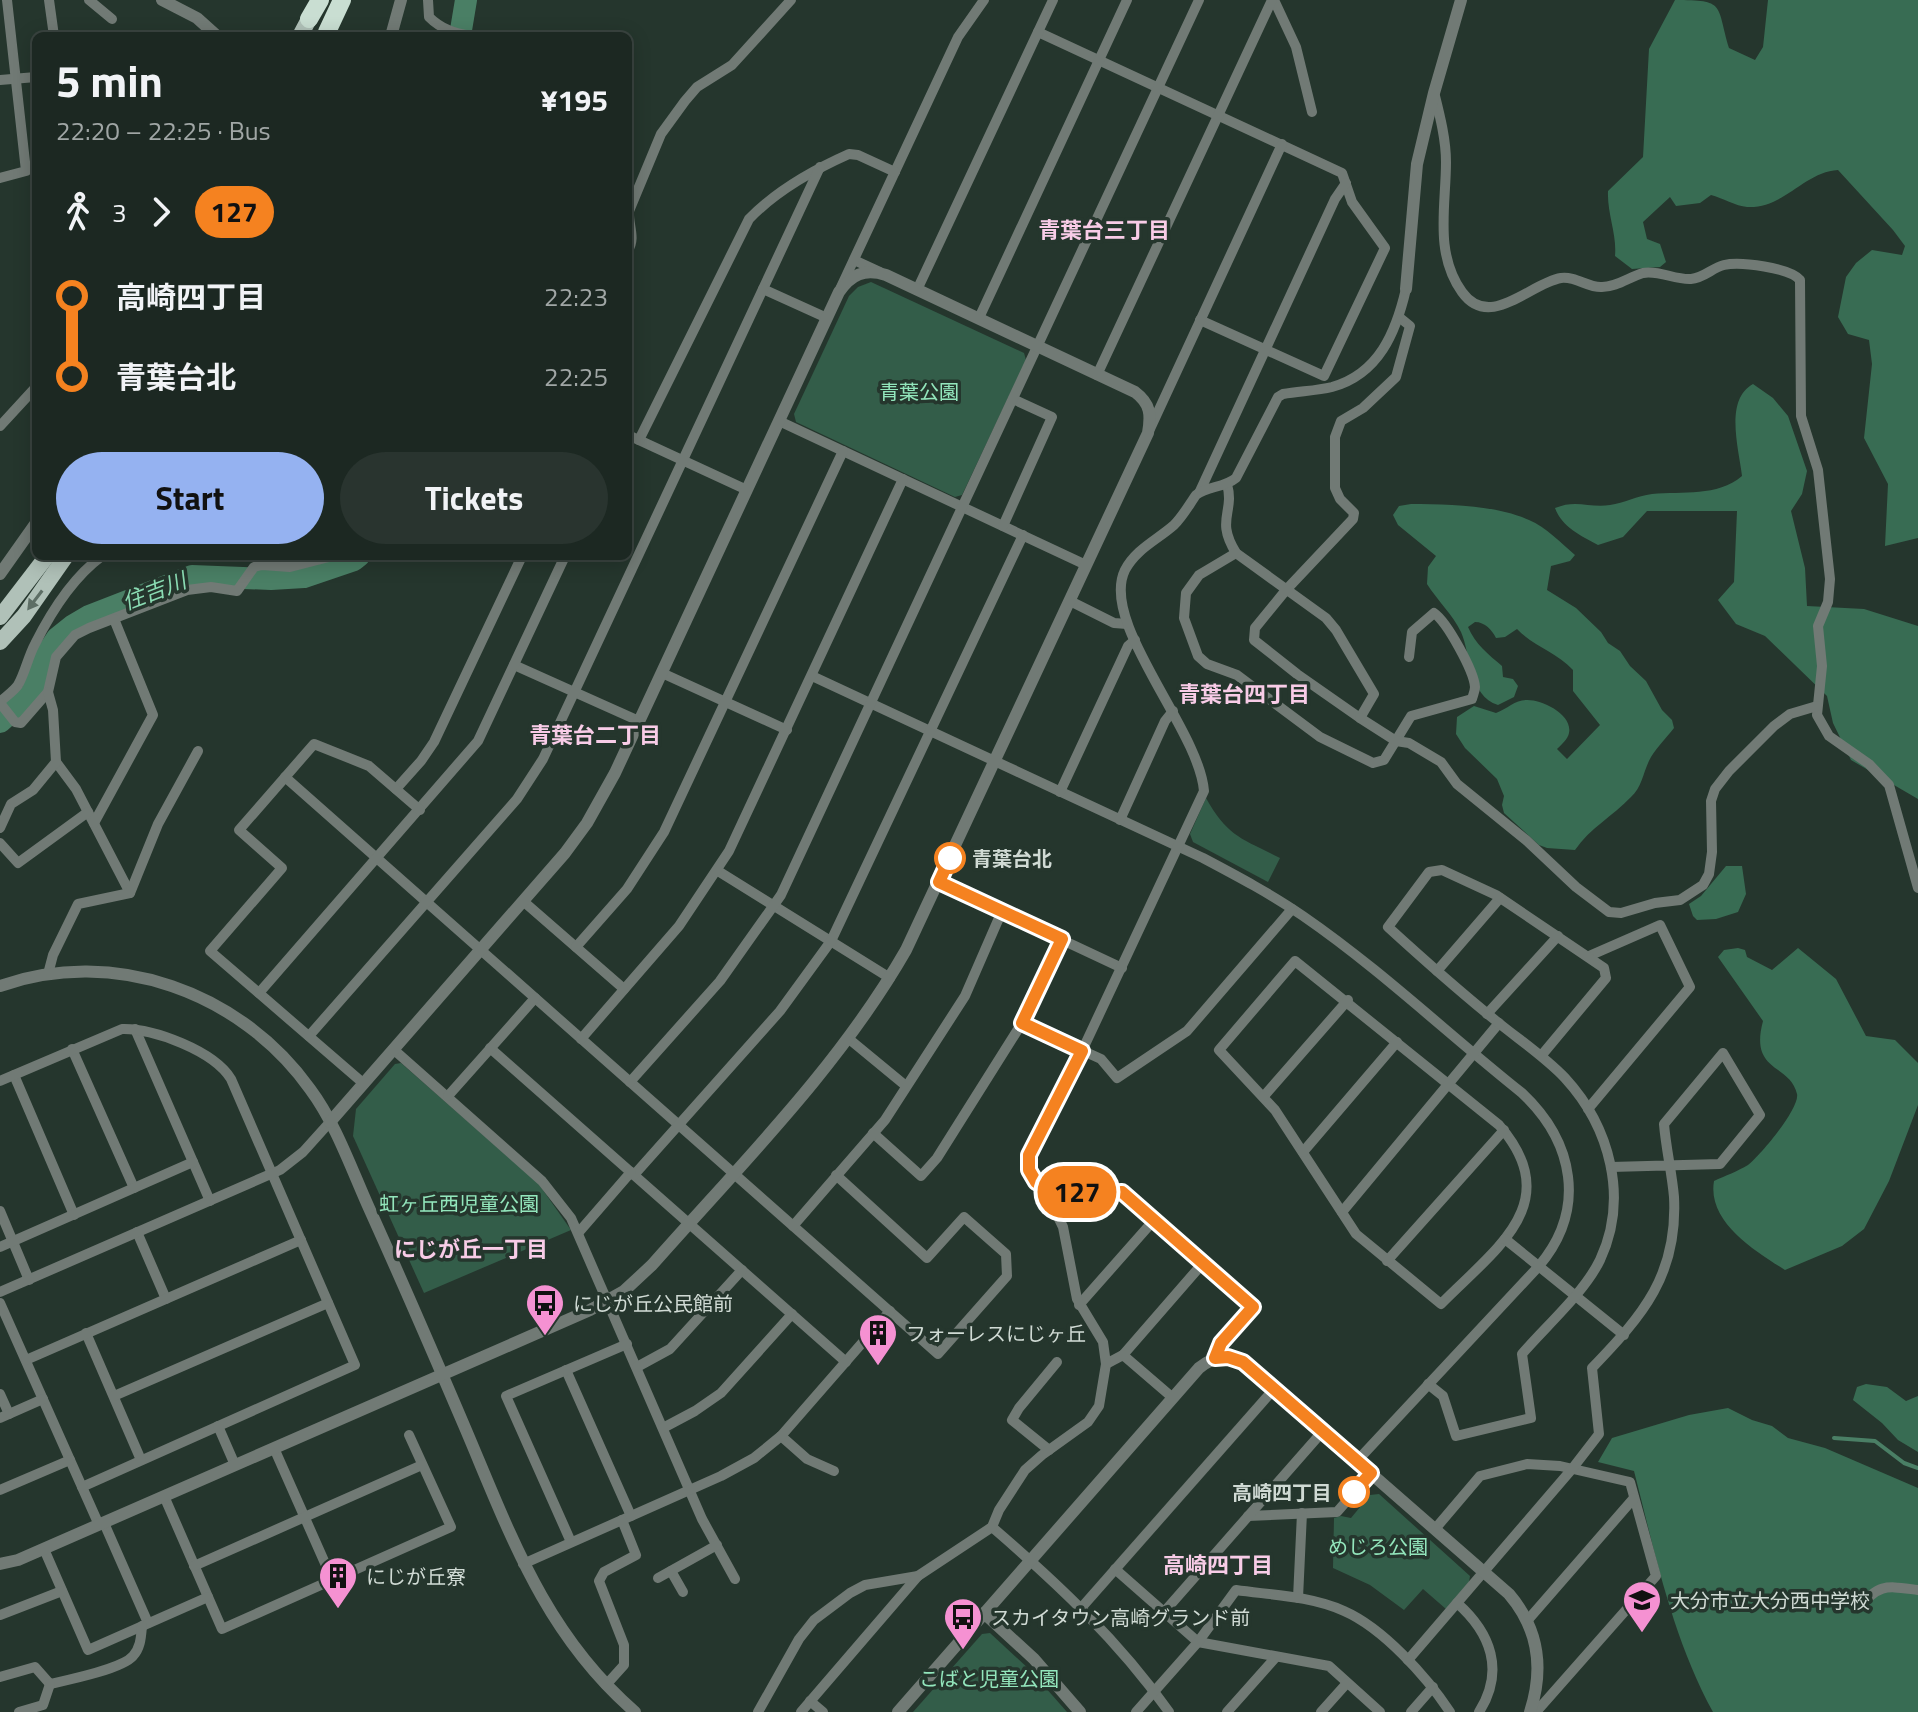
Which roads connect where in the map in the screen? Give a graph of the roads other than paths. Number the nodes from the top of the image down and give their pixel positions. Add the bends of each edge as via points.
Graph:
1 (7, 0) edge
2 (49, 0) edge
3 (89, 0) edge
4 (162, 0) edge
5 (320, 0) edge
6 (342, 0) edge
7 (401, 0) edge
8 (428, 0) edge
9 (791, 0) edge
10 (984, 0) edge
11 (1053, 0) edge
12 (1127, 0) edge
13 (1199, 0) edge
14 (1273, 0) edge
15 (1461, 0) edge
16 (112, 19) dead end
17 (309, 19) junction
18 (53, 32) edge
19 (213, 32) edge
20 (302, 32) edge
21 (324, 32) edge
22 (329, 32) edge
23 (392, 32) edge
24 (452, 32) edge
25 (1038, 32) junction
26 (1099, 59) junction
27 (32, 77) edge
28 (17, 78) junction
29 (0, 80) edge
30 (1158, 86) junction
31 (1434, 93) junction
32 (1312, 112) dead end
33 (1219, 114) junction
34 (1282, 144) junction
35 (820, 167) junction
36 (895, 172) junction
37 (0, 178) edge
38 (1346, 183) junction
39 (632, 204) edge
40 (854, 260) junction
41 (886, 275) junction
42 (763, 289) junction
43 (1406, 289) joint
44 (917, 290) junction
45 (839, 292) junction
46 (1399, 317) junction
47 (827, 318) junction
48 (979, 318) junction
49 (1200, 320) junction
50 (1037, 346) junction
51 (1266, 350) junction
52 (1097, 375) junction
53 (32, 391) edge
54 (1135, 392) junction
55 (1013, 399) junction
56 (1161, 404) junction
57 (779, 421) junction
58 (0, 426) edge
59 (1148, 433) junction
60 (632, 437) edge
61 (639, 440) junction
62 (843, 451) junction
63 (683, 460) junction
64 (903, 479) junction
65 (1227, 484) junction
66 (747, 490) junction
67 (1200, 491) junction
68 (962, 507) junction
69 (1003, 526) junction
70 (32, 529) edge
71 (1023, 535) junction
72 (1236, 553) junction
73 (44, 560) edge
74 (63, 560) edge
75 (97, 560) edge
76 (317, 560) edge
77 (520, 560) edge
78 (563, 560) edge
79 (1086, 565) junction
80 (0, 574) edge
81 (1286, 590) junction
82 (1070, 601) junction
83 (0, 617) edge
84 (114, 619) junction
85 (1127, 624) junction
86 (1135, 640) junction
87 (0, 642) edge
88 (1409, 657) dead end
89 (514, 665) junction
90 (662, 673) junction
91 (812, 676) junction
92 (48, 692) junction
93 (574, 692) junction
94 (726, 702) junction
95 (871, 703) junction
96 (1, 705) edge
97 (1817, 706) junction
98 (1173, 711) junction
99 (1360, 718) junction
100 (639, 721) junction
101 (787, 730) junction
102 (931, 732) junction
103 (1396, 741) junction
104 (198, 751) dead end
105 (56, 762) junction
106 (995, 762) junction
107 (285, 777) junction
108 (396, 789) junction
109 (1060, 792) junction
110 (420, 810) junction
111 (88, 812) junction
112 (1120, 820) junction
113 (94, 823) junction
114 (0, 828) edge
115 (0, 843) edge
116 (1177, 847) junction
117 (377, 859) junction
118 (718, 871) junction
119 (939, 882) junction
120 (1918, 888) edge
121 (130, 893) junction
122 (1500, 898) junction
123 (523, 901) junction
124 (426, 902) junction
125 (774, 906) junction
126 (1292, 909) junction
127 (1002, 911) junction
128 (1558, 936) junction
129 (1062, 939) junction
130 (831, 941) junction
131 (576, 947) junction
132 (480, 950) junction
133 (1589, 956) junction
134 (1122, 968) junction
135 (1437, 971) junction
136 (48, 974) junction
137 (890, 978) junction
138 (0, 986) edge
139 (624, 989) junction
140 (259, 993) junction
141 (535, 998) junction
142 (1348, 1000) junction
143 (1487, 1014) junction
144 (1022, 1023) junction
145 (1499, 1023) junction
146 (135, 1029) junction
147 (309, 1036) junction
148 (581, 1039) junction
149 (849, 1039) junction
150 (1397, 1042) junction
151 (490, 1048) junction
152 (72, 1049) junction
153 (393, 1049) junction
154 (1082, 1051) junction
155 (1474, 1055) junction
156 (1541, 1056) junction
157 (14, 1075) junction
158 (0, 1081) edge
159 (630, 1082) junction
160 (363, 1083) junction
161 (1450, 1085) junction
162 (906, 1086) junction
163 (448, 1096) junction
164 (1264, 1096) junction
165 (1588, 1109) junction
166 (330, 1122) junction
167 (679, 1125) junction
168 (1504, 1130) junction
169 (873, 1133) junction
170 (1303, 1152) junction
171 (193, 1162) junction
172 (1669, 1165) junction
173 (1611, 1167) junction
174 (272, 1173) junction
175 (733, 1173) junction
176 (633, 1174) junction
177 (836, 1175) junction
178 (1043, 1186) junction
179 (134, 1188) junction
180 (210, 1201) junction
181 (0, 1211) edge
182 (1342, 1212) junction
183 (74, 1215) junction
184 (1154, 1220) junction
185 (689, 1223) junction
186 (793, 1226) junction
187 (137, 1232) junction
188 (579, 1232) junction
189 (1505, 1239) junction
190 (301, 1240) junction
191 (13, 1242) junction
192 (0, 1247) edge
193 (1387, 1261) junction
194 (1203, 1263) junction
195 (1539, 1266) junction
196 (742, 1270) junction
197 (29, 1280) junction
198 (0, 1292) edge
199 (1574, 1295) junction
200 (166, 1299) junction
201 (608, 1300) junction
202 (0, 1303) edge
203 (328, 1303) junction
204 (1079, 1305) junction
205 (890, 1311) junction
206 (792, 1314) junction
207 (86, 1333) junction
208 (1624, 1335) junction
209 (627, 1344) junction
210 (1123, 1355) junction
211 (1215, 1358) junction
212 (26, 1360) junction
213 (846, 1362) junction
214 (1057, 1362) dead end
215 (1106, 1364) junction
216 (637, 1367) junction
217 (566, 1370) junction
218 (442, 1374) junction
219 (1428, 1384) junction
220 (1274, 1389) junction
221 (0, 1394) edge
222 (114, 1396) junction
223 (1173, 1398) junction
224 (43, 1399) junction
225 (4, 1416) edge
226 (218, 1426) junction
227 (663, 1428) junction
228 (1323, 1431) junction
229 (409, 1435) dead end
230 (781, 1436) junction
231 (274, 1448) junction
232 (1049, 1450) junction
233 (70, 1460) junction
234 (141, 1460) junction
235 (1357, 1461) junction
236 (235, 1465) junction
237 (422, 1465) junction
238 (1572, 1469) junction
239 (834, 1471) dead end
240 (1371, 1473) junction
241 (82, 1487) junction
242 (0, 1490) edge
243 (689, 1490) junction
244 (164, 1496) junction
245 (1634, 1498) junction
246 (1302, 1513) junction
247 (1248, 1516) junction
248 (304, 1517) junction
249 (626, 1518) junction
250 (102, 1524) junction
251 (992, 1527) junction
252 (1435, 1529) junction
253 (571, 1542) junction
254 (717, 1545) junction
255 (44, 1549) junction
256 (1030, 1560) junction
257 (0, 1564) edge
258 (523, 1564) junction
259 (194, 1566) junction
260 (1115, 1569) junction
261 (671, 1571) junction
262 (1484, 1572) junction
263 (918, 1576) junction
264 (658, 1578) dead end
265 (332, 1579) junction
266 (735, 1579) dead end
267 (1918, 1590) edge
268 (62, 1591) junction
269 (683, 1592) dead end
270 (208, 1597) junction
271 (1298, 1598) junction
272 (1457, 1603) junction
273 (1082, 1607) junction
274 (1858, 1608) dead end
275 (1164, 1612) junction
276 (984, 1613) junction
277 (0, 1615) edge
278 (1527, 1621) junction
279 (145, 1624) junction
280 (1198, 1642) junction
281 (1276, 1657) junction
282 (1408, 1660) junction
283 (0, 1677) edge
284 (1347, 1683) junction
285 (50, 1684) junction
286 (606, 1685) junction
287 (1433, 1687) junction
288 (1155, 1691) junction
289 (810, 1701) junction
290 (19, 1712) edge
291 (635, 1712) edge
292 (758, 1712) edge
293 (801, 1712) edge
294 (823, 1712) edge
295 (898, 1712) edge
296 (1080, 1712) edge
297 (1136, 1712) edge
298 (1169, 1712) edge
299 (1227, 1712) edge
300 (1321, 1712) edge
301 (1380, 1712) edge
302 (1411, 1712) edge
303 (1450, 1712) edge
304 (1479, 1712) edge
305 (1530, 1712) edge
306 (1536, 1712) edge

1 - 28 street
2 - 18 street
3 - 16 street
4 - 19 street
5 - 17 highway
6 - 22 highway
7 - 23 street
8 - 24 street via 429,17
9 - 39 street via 732,65 697,87 661,134
10 - 36 street via 958,37
11 - 25 street
12 - 26 street
13 - 30 street
14 - 32 street via 1296,47
14 - 33 street
15 - 31 street
17 - 20 main road
17 - 21 street
25 - 26 street
25 - 44 street
26 - 30 street
26 - 48 street
27 - 28 street
28 - 29 street
28 - 37 street via 26,171
30 - 33 street
30 - 50 street
31 - 43 street via 1414,181
31 - 97 street via 1446,162 1444,251 1463,294 1475,303 1510,303 1561,278 1609,287 1649,272 1693,279 1736,263 1791,272 1800,280 1801,416 1818,470 1830,579 1818,626 1822,666
33 - 34 street
33 - 52 street
34 - 38 street via 1342,173
34 - 49 street
35 - 36 street via 849,154
35 - 42 street
35 - 61 street via 749,219
36 - 40 street
38 - 51 street
38 - 51 street via 1352,202 1385,248 1324,376
40 - 41 street
40 - 45 street
41 - 44 street
41 - 45 street via 857,274
42 - 47 street
42 - 63 street
43 - 46 street
44 - 48 street
45 - 47 street
46 - 65 street via 1381,354 1359,375 1329,388 1278,397 1239,474
46 - 81 street via 1410,326 1396,377 1341,421 1335,437 1335,488 1353,519
47 - 57 street
48 - 50 street
49 - 51 street
49 - 56 street
50 - 52 street
50 - 55 street
51 - 67 street
52 - 54 street
53 - 58 street
54 - 56 street
54 - 59 street via 1150,413
55 - 68 street
55 - 69 street via 1052,417
56 - 59 street
57 - 62 street
57 - 66 street
59 - 79 street
60 - 61 street
61 - 63 street
62 - 64 street
62 - 94 street
63 - 66 street
63 - 93 street
64 - 68 street
64 - 91 street
65 - 67 street
65 - 72 street via 1225,525
66 - 90 street
67 - 85 street via 1179,520 1141,549 1125,571 1120,590
68 - 69 street
68 - 95 street
69 - 71 street
70 - 80 street
71 - 79 street
71 - 102 street
72 - 81 street
72 - 103 street via 1199,575 1186,593 1184,618 1203,661 1230,670 1320,737 1355,756 1379,763
73 - 83 main road
74 -> 87 main road
75 - 96 street via 54,611 17,685
76 - 84 street via 290,567 262,565 237,591 187,590
77 - 108 street via 434,742
78 - 89 street
79 - 82 street
81 - 99 street via 1326,618 1374,694
81 - 99 street via 1255,628 1254,640
82 - 85 street
82 - 106 street
84 - 92 street via 75,635 65,645 56,657
84 - 113 street via 153,715
85 - 86 street
86 - 98 street
86 - 109 street
88 - 103 street via 1412,632 1434,613 1444,620 1475,686 1472,699 1411,716
89 - 93 street
89 - 110 street via 478,741
90 - 94 street
90 - 100 street
91 - 95 street
91 - 101 street
92 - 96 street via 21,723
92 - 105 street
93 - 100 street
93 - 124 street via 543,759 517,799
94 - 101 street
94 - 131 street via 664,832 627,889
95 - 102 street
95 - 125 street
97 - 103 street via 1790,714 1774,726 1715,789 1712,852 1703,885 1680,900 1621,913 1609,912 1564,878 1457,784 1441,762
97 - 120 street via 1829,736 1889,785
98 - 112 street
98 - 116 street via 1204,791
99 - 103 street
100 - 123 street via 587,823
101 - 118 street
102 - 106 street
102 - 130 street
104 - 121 street via 158,824
105 - 111 street
105 - 114 street via 33,790 11,804
106 - 109 street
106 - 119 street
107 - 108 street via 314,744 369,766
107 - 117 street
107 - 140 street via 239,830 282,868 210,951
108 - 110 street
109 - 112 street
110 - 117 street
111 - 113 street
111 - 115 street via 18,863
112 - 116 street
113 - 121 street
116 - 126 street
116 - 134 street
117 - 124 street
117 - 140 street
118 - 125 street
118 - 139 street
119 - 127 street
119 - 137 street
121 - 136 street via 78,904
122 - 128 street
122 - 135 street
122 - 135 street via 1453,874 1429,872 1388,927
123 - 131 street
123 - 132 street
124 - 132 street
124 - 147 street
125 - 130 street
125 - 159 street via 720,981
126 - 154 street via 1187,1031 1117,1078 1101,1059
126 - 155 street
127 - 129 street
127 - 162 street via 965,996
128 - 133 street
128 - 143 street
129 - 134 street
129 - 144 street
130 - 137 street
130 - 167 street via 780,1011
131 - 139 street
132 - 141 street
132 - 153 street
133 - 156 street via 1604,968 1606,978
133 - 165 street via 1660,925 1690,987
134 - 154 street
135 - 143 street
136 - 138 street
136 - 166 street via 136,976 211,1001 279,1051
137 - 149 street
139 - 148 street
140 - 147 street
141 - 148 street
141 - 151 street
142 - 150 street
142 - 164 street
142 - 164 street via 1295,961 1219,1050
143 - 145 street
144 - 154 street
144 - 169 street via 921,1176
145 - 155 street
145 - 156 street
146 - 152 street
146 - 171 street
146 - 174 street via 189,1047 228,1074
147 - 160 street
148 - 159 street
149 - 162 street
149 - 175 street
150 - 161 street
150 - 170 street
151 - 163 street
151 - 176 street
152 - 157 street
152 - 179 street
153 - 160 street
153 - 163 street
154 - 178 street via 1029,1155 1029,1170
155 - 161 street
155 - 195 street via 1534,1105 1565,1162 1567,1216 1559,1239
156 - 165 street
157 - 158 street
157 - 183 street
159 - 167 street
160 - 166 street
161 - 168 street
161 - 182 street
162 - 169 street
163 - 188 street via 542,1181
164 - 170 street
165 - 173 street
166 - 174 street via 294,1161
166 - 218 street
167 - 175 street
167 - 176 street
168 - 189 street via 1519,1152 1527,1191 1523,1212
168 - 193 street
169 - 177 street
170 - 182 street
171 - 179 street
171 - 180 street
172 - 172 street via 1664,1124 1723,1053 1760,1115 1720,1164
172 - 173 street
172 - 208 street via 1672,1244 1654,1295
173 - 199 street via 1612,1223 1599,1262
174 - 180 street
174 - 190 street
175 - 185 street
175 - 186 street
176 - 185 street
176 - 188 street
177 - 186 street
177 - 205 street via 927,1258 964,1217 1006,1254 1007,1276 938,1354
178 - 184 street via 1088,1194 1122,1192
178 - 204 street via 1063,1227
179 - 183 street
180 - 187 street
181 - 191 street
182 - 193 street via 1356,1234
183 - 191 street
184 - 194 street
184 - 204 street
185 - 196 street
185 - 201 street via 638,1279
186 - 205 street
187 - 197 street
187 - 200 street
188 - 201 street
189 - 193 street via 1441,1304
189 - 195 street
190 - 200 street
190 - 203 street
191 - 192 street
191 - 197 street
194 - 210 street
194 - 211 street via 1253,1307 1221,1343
195 - 199 street
195 - 219 street
196 - 206 street
196 - 216 street via 683,1337
197 - 198 street
199 - 208 street
199 - 219 street via 1522,1354 1531,1418 1456,1436 1443,1396
200 - 207 street
201 - 209 street
201 - 218 street
202 - 212 street
203 - 222 street
203 - 226 street via 355,1365
204 - 215 street via 1099,1333
205 - 213 street
206 - 213 street
206 - 227 street via 721,1393
207 - 212 street
207 - 222 street
208 - 238 street via 1592,1368 1599,1434
209 - 216 street
209 - 217 street
210 - 215 street
210 - 223 street
211 - 220 street via 1238,1359
211 - 223 street
212 - 224 street
213 - 230 street
214 - 232 street via 1012,1420
215 - 232 street via 1103,1394 1094,1414
216 - 227 street
217 - 249 street
217 - 253 street via 506,1396
218 - 231 street
218 - 258 street
219 - 235 street
220 - 228 street
220 - 260 street
221 - 225 street
222 - 234 street
223 - 256 street
224 - 225 street
224 - 233 street
226 - 234 street
226 - 236 street
227 - 243 street
228 - 235 street
228 - 247 street
229 - 237 street
230 - 239 street via 807,1459
230 - 243 street via 754,1458
231 - 236 street
231 - 248 street
232 - 251 street via 1018,1479
233 - 241 street
233 - 242 street
234 - 241 street
235 - 240 street
236 - 244 street
237 - 248 street
237 - 265 street via 451,1527
238 - 245 street via 1630,1482
238 - 252 street via 1527,1464 1480,1476
238 - 262 street
240 - 246 street via 1337,1512
240 - 252 street
241 - 250 street
243 - 249 street
243 - 254 street
244 - 250 street
244 - 259 street
245 - 278 street
245 - 306 street via 1656,1576
246 - 247 street
246 - 271 street
247 - 275 street
248 - 259 street
248 - 265 street
249 - 253 street
249 - 286 street via 636,1555 604,1572 599,1581 624,1645 624,1665
250 - 255 street
250 - 279 street
251 - 256 street
251 - 263 street
252 - 262 street
253 - 258 street
254 - 261 street
254 - 266 street
255 - 257 street
255 - 268 street
256 - 273 street
256 - 276 street
258 - 286 street via 566,1636
259 - 270 street
260 - 273 street
260 - 275 street
261 - 264 street
261 - 269 street
262 - 272 street
262 - 278 street via 1509,1594
263 - 289 street
263 - 292 street via 865,1585 814,1620
265 - 270 street via 222,1629
267 - 274 street via 1886,1586 1873,1590
268 - 277 street
268 - 279 street via 88,1650
270 - 279 street
271 - 280 street via 1236,1590
271 - 282 street via 1346,1612
272 - 282 street
272 - 304 street via 1477,1622 1490,1649 1491,1679
273 - 288 street
275 - 280 street
276 - 295 street
276 - 296 street
278 - 305 street via 1538,1669
279 - 285 street via 140,1644 127,1661
280 - 281 street
280 - 288 street
281 - 284 street via 1329,1666
281 - 299 street
282 - 287 street
283 - 285 street via 35,1667
284 - 300 street
284 - 301 street
285 - 290 street via 43,1705
286 - 291 street
287 - 302 street
287 - 303 street
288 - 297 street
288 - 298 street
289 - 293 street
289 - 294 street

